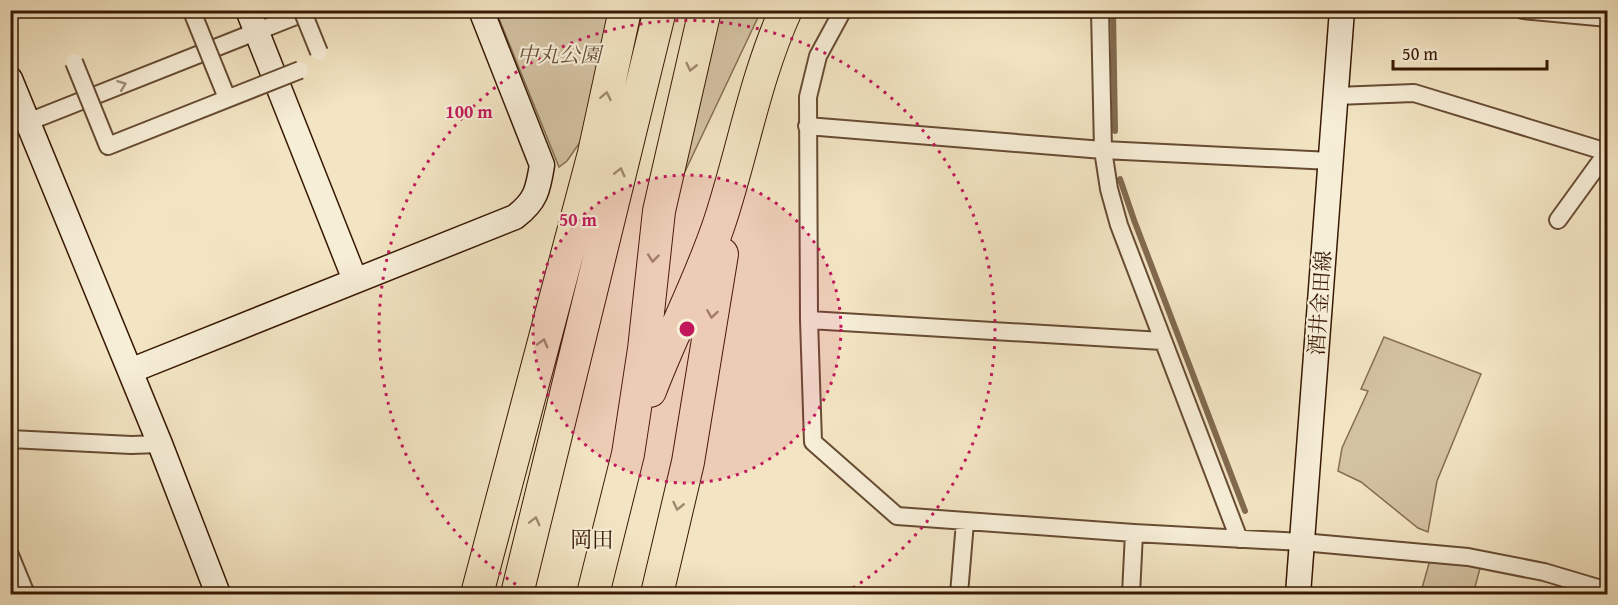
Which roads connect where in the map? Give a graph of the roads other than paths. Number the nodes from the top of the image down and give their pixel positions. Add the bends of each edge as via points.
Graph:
1 (302, 10) edge
2 (311, 10) edge
3 (482, 10) edge
4 (625, 10) edge
5 (660, 10) edge
6 (705, 10) edge
7 (786, 10) edge
8 (799, 10) edge
9 (843, 10) edge
10 (1100, 10) edge
11 (1342, 10) edge
12 (1522, 10) edge
13 (193, 14) dead end
14 (1608, 18) edge
15 (252, 21) edge
16 (319, 52) dead end
17 (74, 62) dead end
18 (300, 70) dead end
19 (10, 79) edge
20 (1336, 96) junction
21 (227, 98) junction
22 (753, 106) junction
23 (28, 122) junction
24 (807, 126) junction
25 (1103, 150) junction
26 (1607, 152) edge
27 (594, 153) junction
28 (1331, 161) junction
29 (735, 173) junction
30 (1558, 220) dead end
31 (355, 280) junction
32 (591, 290) junction
33 (809, 320) junction
34 (583, 325) junction
35 (1162, 341) junction
36 (130, 371) junction
37 (10, 439) edge
38 (517, 440) junction
39 (160, 444) junction
40 (628, 454) junction
41 (965, 522) junction
42 (1134, 533) junction
43 (1239, 539) junction
44 (1302, 542) junction
45 (10, 555) edge
46 (1608, 591) edge
47 (26, 594) edge
48 (218, 594) edge
49 (477, 594) edge
50 (517, 594) edge
51 (593, 594) edge
52 (657, 594) edge
53 (959, 594) edge
54 (1131, 594) edge
55 (1298, 594) edge

1 - 16 street, bridge
2 - 15 street
3 - 31 street via 542,165 538,189 530,205 515,217
27 -> 4 highway
32 -> 5 highway
6 -> 40 highway via 658,211 644,349
7 - 22 highway
8 - 22 highway via 768,67
9 - 24 street via 818,56 808,97
10 - 25 street
11 - 20 street, 酒井金田線
12 - 14 street
13 - 21 street, bridge
23 -> 15 street
15 - 31 street
17 - 21 street, bridge via 108,146 202,112
18 - 21 street, bridge
19 - 23 street
20 - 26 street via 1414,93
20 - 28 street, 酒井金田線
22 - 29 highway
23 - 36 street
24 - 25 street
24 - 33 street
25 - 28 street
25 - 35 street via 1119,225
26 - 30 street
27 - 32 highway
38 -> 27 highway
28 - 44 street, 酒井金田線
29 - 40 highway via 706,262 664,356
29 -> 52 highway via 688,462
31 - 36 street
32 - 34 highway
33 - 35 street
33 - 41 street via 813,441 897,516
34 - 38 highway
50 -> 34 highway
35 - 43 street
36 - 39 street
37 - 39 street
38 - 49 highway
39 - 48 street
40 - 51 highway
41 - 42 street
41 - 53 street
42 - 43 street
42 - 54 street
43 - 44 street
44 - 46 street via 1468,556
44 - 55 street, 酒井金田線
45 - 47 street

